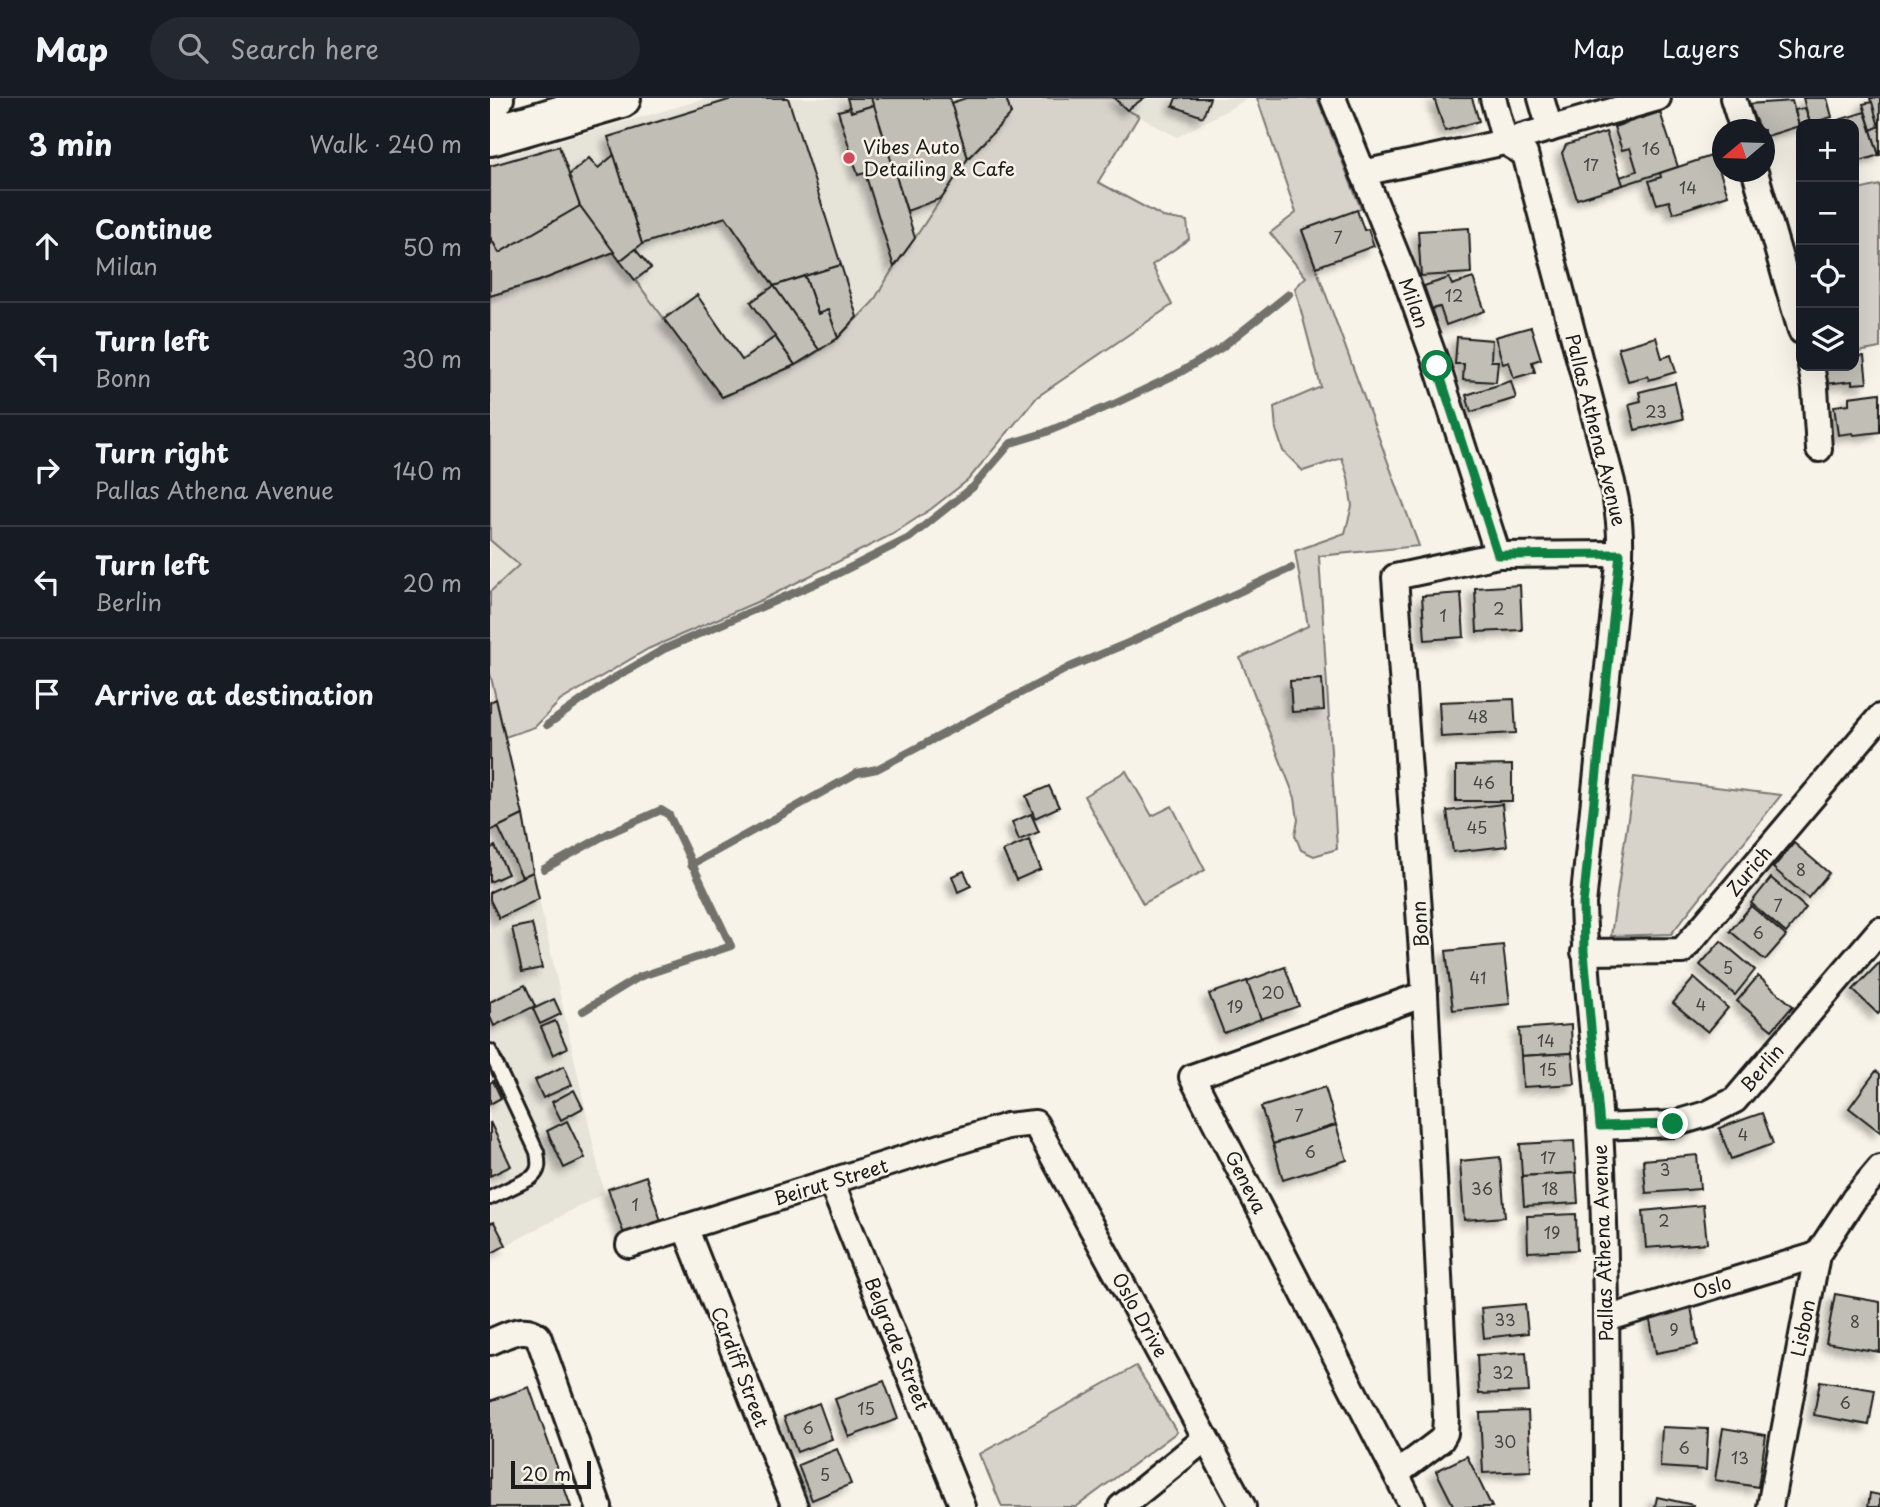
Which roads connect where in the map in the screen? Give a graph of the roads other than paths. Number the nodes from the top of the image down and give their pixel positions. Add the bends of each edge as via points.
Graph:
1 (621, 98) edge
2 (1333, 98) edge
3 (1493, 98) edge
4 (1541, 98) edge
5 (1658, 98) edge
6 (1733, 98) edge
7 (1739, 119) edge
8 (1550, 129) junction
9 (490, 136) edge
10 (1515, 148) junction
11 (1363, 173) junction
12 (1758, 182) edge
13 (1796, 314) edge
14 (1812, 371) edge
15 (1819, 449) dead end
16 (1620, 554) junction
17 (1498, 555) junction
18 (1880, 717) edge
19 (1880, 930) edge
20 (1584, 952) junction
21 (1425, 995) junction
22 (490, 1051) edge
23 (1035, 1122) joint
24 (1600, 1126) junction
25 (1880, 1168) edge
26 (831, 1182) junction
27 (490, 1198) edge
28 (685, 1227) junction
29 (629, 1245) dead end
30 (1817, 1255) junction
31 (1606, 1319) junction
32 (490, 1342) edge
33 (1206, 1437) junction
34 (1396, 1474) junction
35 (599, 1507) edge
36 (795, 1507) edge
37 (963, 1507) edge
38 (1121, 1507) edge
39 (1243, 1507) edge
40 (1413, 1507) edge
41 (1608, 1507) edge
42 (1770, 1507) edge

1 - 9 highway
2 - 11 street, Milan
3 - 10 street, Pallas Athena Avenue
4 - 8 street
5 - 8 street
6 - 7 street
8 - 10 street
10 - 11 street
10 - 16 street, Pallas Athena Avenue via 1618,506
11 - 17 street, Milan via 1437,366
12 - 13 street
14 - 15 street
16 - 17 street, Bonn
16 - 20 street, Pallas Athena Avenue via 1583,904
17 - 21 street, Bonn via 1395,577
18 - 20 street, Zurich via 1682,951
19 - 24 street, Berlin via 1735,1100 1673,1124
20 - 24 street, Pallas Athena Avenue
21 - 34 street, Bonn via 1446,1417 1441,1440
21 - 34 street, Geneva via 1192,1077
22 - 27 lane via 539,1160 531,1178
23 - 26 street, Beirut Street via 1007,1126
23 - 33 street, Oslo Drive
24 - 31 street, Pallas Athena Avenue
25 - 30 street, Lisbon
26 - 28 street, Beirut Street
26 - 37 street, Belgrade Street
28 - 29 street, Beirut Street
28 - 36 street, Cardiff Street
30 - 31 street, Oslo
30 - 42 street, Lisbon
31 - 41 street, Pallas Athena Avenue
32 - 35 street via 526,1330 542,1342
33 - 38 street
33 - 39 street, Oslo Drive
34 - 40 street, Geneva

